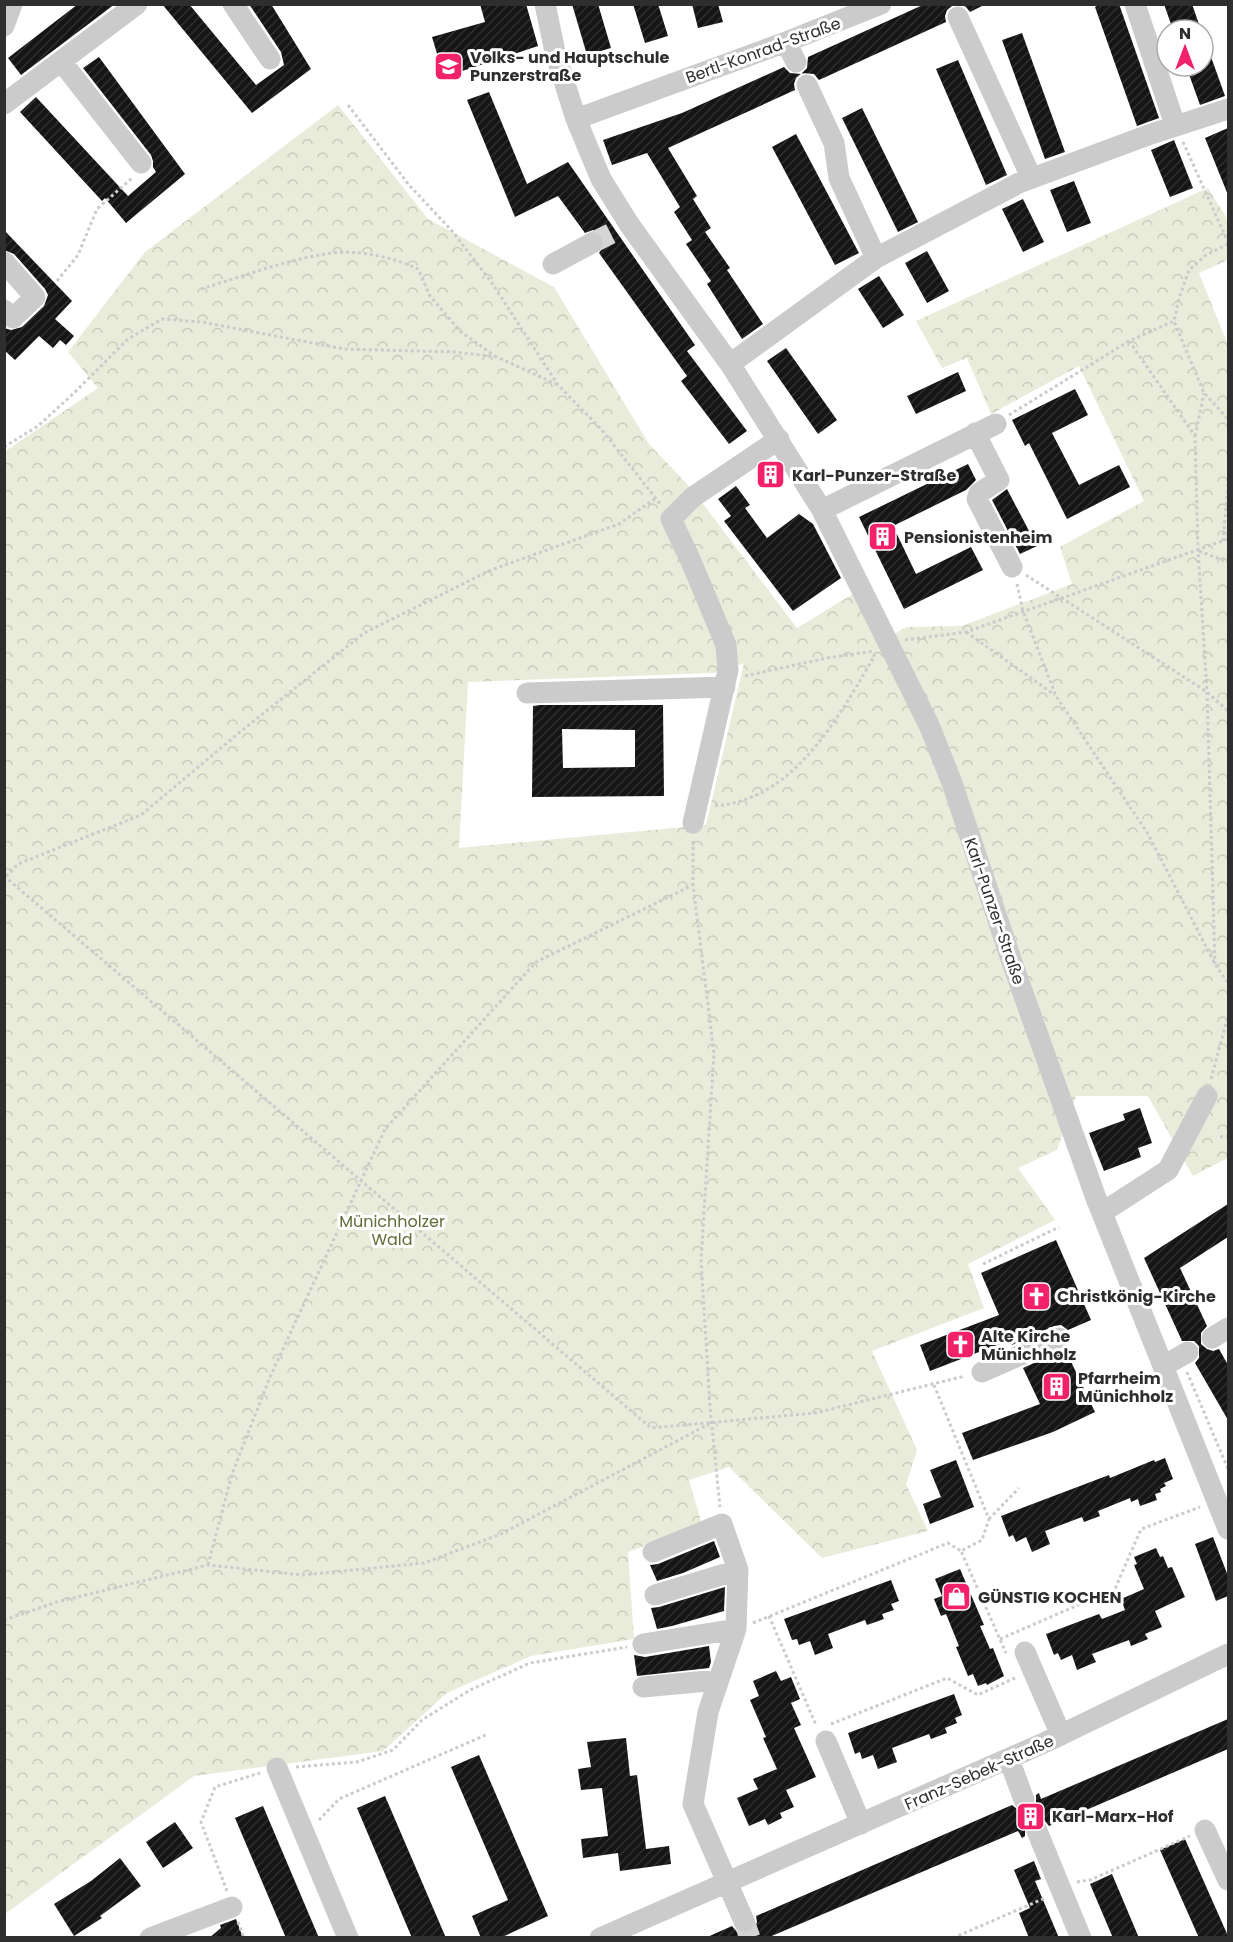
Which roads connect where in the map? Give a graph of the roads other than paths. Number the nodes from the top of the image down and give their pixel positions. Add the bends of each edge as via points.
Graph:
1 (12, 4) edge
2 (137, 4) edge
3 (233, 4) edge
4 (545, 4) edge
5 (881, 4) edge
6 (1135, 4) edge
7 (958, 17) dead end
8 (4, 26) edge
9 (786, 42) junction
10 (270, 59) dead end
11 (62, 61) junction
12 (796, 62) dead end
13 (807, 85) dead end
14 (4, 104) edge
15 (1228, 109) edge
16 (576, 119) junction
17 (1175, 125) junction
18 (141, 163) road end
19 (1031, 177) junction
20 (592, 243) tunnel mouth
21 (876, 258) junction
22 (4, 262) edge
23 (553, 264) dead end
24 (4, 310) edge
25 (729, 364) junction
26 (996, 423) road end
27 (975, 433) junction
28 (778, 439) junction
29 (822, 510) junction
30 (1012, 567) road end
31 (726, 683) junction
32 (527, 693) dead end
33 (696, 812) road end
34 (1207, 1096) road end
35 (1095, 1206) junction
36 (1059, 1338) dead end
37 (982, 1372) road end
38 (1228, 1529) edge
39 (653, 1552) dead end
40 (738, 1570) junction
41 (655, 1595) dead end
42 (736, 1629) junction
43 (643, 1644) road end
44 (1228, 1654) edge
45 (1015, 1659) road end
46 (718, 1680) junction
47 (643, 1687) dead end
48 (822, 1733) road end
49 (1061, 1735) junction
50 (1010, 1759) junction
51 (277, 1768) dead end
52 (1024, 1800) dead end
53 (861, 1824) junction
54 (1205, 1830) dead end
55 (1037, 1831) dead end
56 (1228, 1881) edge
57 (726, 1883) junction
58 (232, 1906) dead end
59 (744, 1921) tunnel mouth
60 (150, 1938) edge
61 (348, 1938) edge
62 (600, 1938) edge
63 (1081, 1938) edge

1 - 8 street
2 - 11 street
3 - 10 street
4 - 16 street, Karl-Punzer-Straße
5 - 9 street, Bertl-Konrad-Straße
6 - 17 street
7 - 19 street
9 - 12 street
9 - 16 street, Bertl-Konrad-Straße
11 - 14 street
11 - 18 street
13 - 21 street via 834,143 839,178
15 - 17 street
16 - 25 street, Karl-Punzer-Straße via 622,227
17 - 19 street
19 - 21 street
20 - 23 street
21 - 25 street
22 - 24 street via 35,297 14,318
25 - 28 street, Karl-Punzer-Straße
26 - 27 street
27 - 29 street
27 - 30 street via 999,480 979,493 977,500
28 - 29 street, Karl-Punzer-Straße
28 - 31 street via 693,497 671,519 726,645
29 - 35 street, Karl-Punzer-Straße via 929,725 952,783
31 - 32 street
31 - 33 street
34 - 35 street via 1168,1170
35 - 38 street, Karl-Punzer-Straße via 1178,1358
36 - 37 street
39 - 40 street via 722,1524
40 - 41 street
40 - 42 street
42 - 43 street
42 - 46 street
44 - 49 street, Franz-Sebek-Straße
45 - 49 street
46 - 47 street
46 - 57 street via 708,1712 693,1804
48 - 53 street
49 - 50 street, Franz-Sebek-Straße
50 - 52 street
50 - 53 street, Franz-Sebek-Straße
51 - 61 street
53 - 57 street, Franz-Sebek-Straße
54 - 56 street
55 - 63 street
57 - 59 street
57 - 62 street, Franz-Sebek-Straße
58 - 60 street

